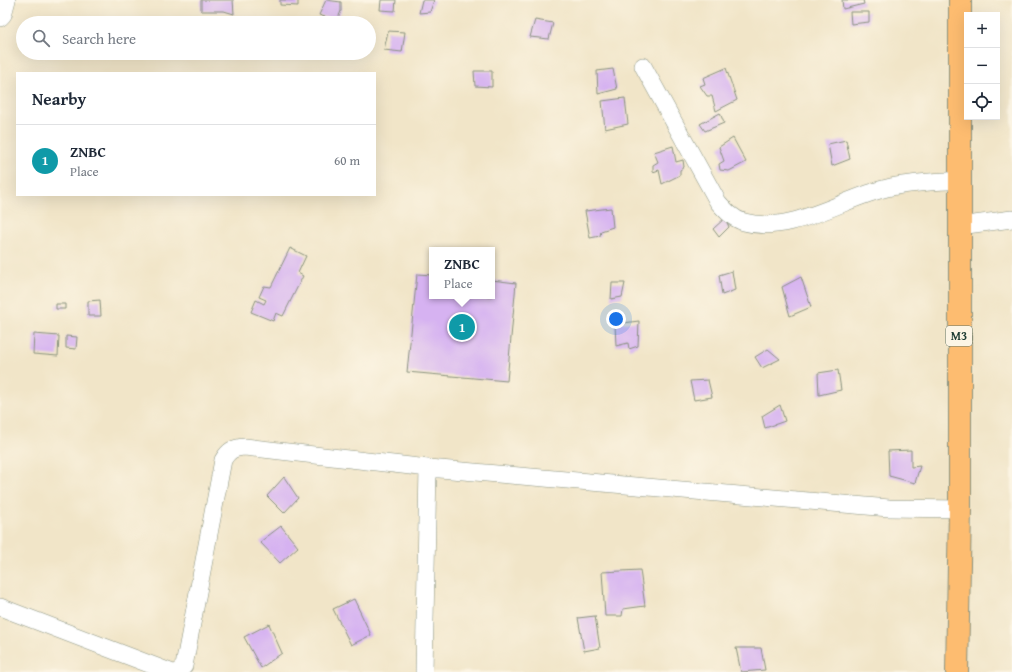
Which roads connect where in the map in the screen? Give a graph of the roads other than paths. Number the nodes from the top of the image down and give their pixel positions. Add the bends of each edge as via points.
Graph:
1 (7, 0) edge
2 (960, 0) edge
3 (0, 18) edge
4 (643, 66) dead end
5 (960, 180) junction
6 (1012, 219) edge
7 (959, 226) junction
8 (428, 468) junction
9 (960, 509) junction
10 (0, 607) edge
11 (170, 672) edge
12 (178, 672) edge
13 (424, 672) edge
14 (957, 672) edge

1 - 3 street
2 - 5 main road, M3
4 - 5 street via 718,202 729,214 743,222 767,225 781,223 890,187
5 - 7 main road, M3
6 - 7 street
7 - 9 main road, M3
8 - 9 street via 889,508
8 - 12 street via 245,447 228,452 223,460 184,666
8 - 13 street
9 - 14 main road, M3
10 - 11 street

